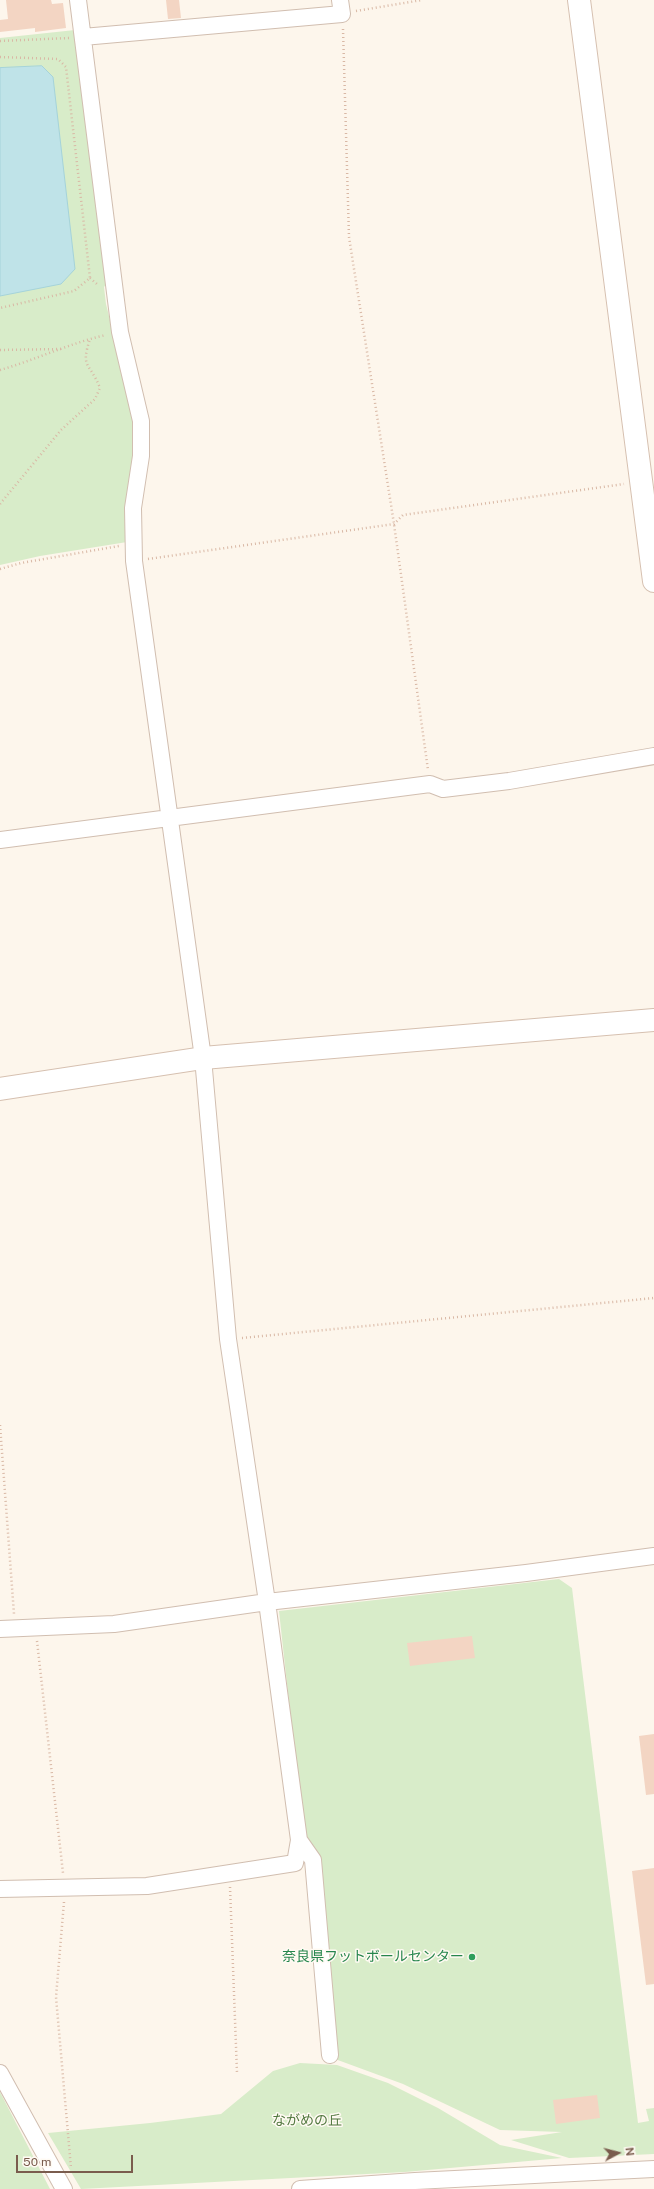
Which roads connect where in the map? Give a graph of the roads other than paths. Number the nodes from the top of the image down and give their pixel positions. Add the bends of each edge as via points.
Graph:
1 (78, 0) edge
2 (579, 0) edge
3 (341, 7) edge
4 (83, 37) junction
5 (654, 581) edge
6 (654, 756) edge
7 (171, 817) junction
8 (0, 840) edge
9 (654, 1020) edge
10 (203, 1058) junction
11 (0, 1089) edge
12 (654, 1556) edge
13 (267, 1602) junction
14 (7, 1629) edge
15 (299, 1840) junction
16 (0, 1889) edge
17 (330, 2055) dead end
18 (0, 2074) edge
19 (654, 2169) edge
20 (64, 2189) edge
21 (300, 2189) edge

1 - 4 street
2 - 5 street
3 - 4 street
4 - 7 street via 120,332 141,420 141,456 133,508 134,561
6 - 7 street via 508,781 443,789 430,784
7 - 8 street
7 - 10 street
9 - 10 street
10 - 11 street
10 - 13 street via 228,1339
12 - 13 street
13 - 14 street via 114,1624
13 - 15 street
15 - 16 street via 295,1863 147,1886
15 - 17 street via 313,1860
18 - 20 street
19 - 21 street via 525,2174

